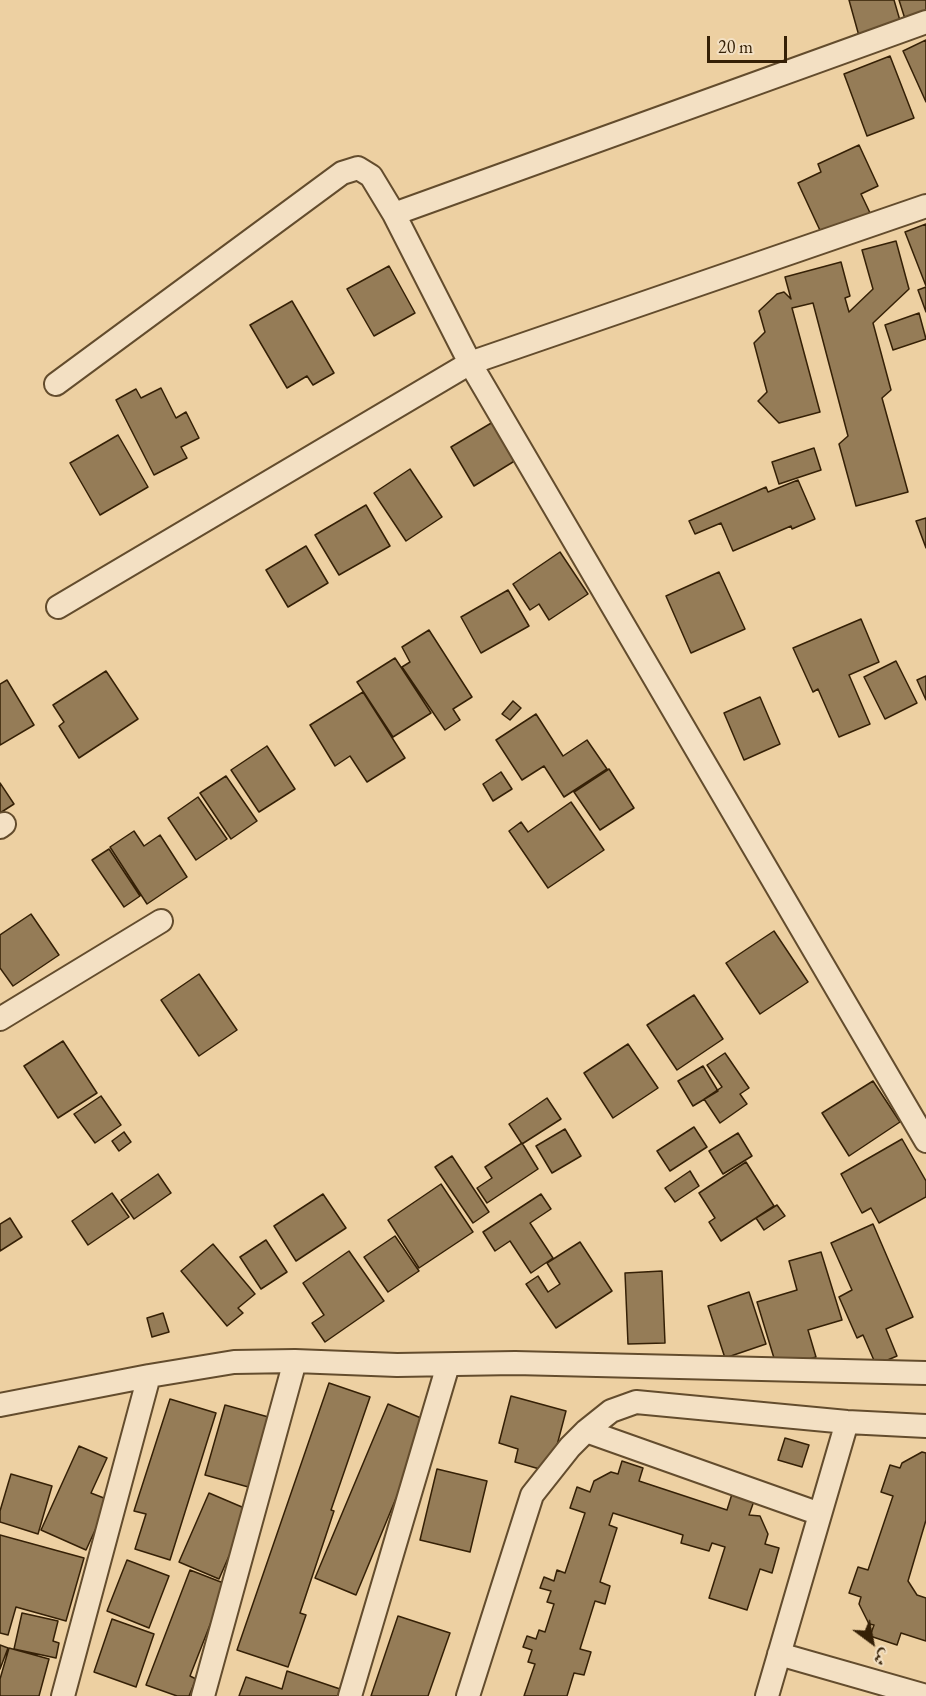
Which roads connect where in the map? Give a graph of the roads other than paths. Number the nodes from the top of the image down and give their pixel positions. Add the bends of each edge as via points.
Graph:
1 (926, 22) edge
2 (926, 206) edge
3 (393, 214) junction
4 (470, 363) junction
5 (56, 384) dead end
6 (58, 607) dead end
7 (161, 921) dead end
8 (0, 1019) edge
9 (926, 1141) edge
10 (295, 1361) junction
11 (448, 1365) junction
12 (926, 1373) edge
13 (149, 1376) junction
14 (0, 1405) edge
15 (847, 1422) junction
16 (926, 1426) edge
17 (586, 1431) junction
18 (820, 1514) junction
19 (779, 1654) junction
20 (63, 1696) edge
21 (202, 1696) edge
22 (350, 1696) edge
23 (468, 1696) edge
24 (767, 1696) edge
25 (926, 1696) edge

1 - 3 street
2 - 4 street
3 - 4 street
3 - 5 street via 371,176 358,168 342,173
4 - 6 street
4 - 9 street
7 - 8 street
10 - 11 street
10 - 13 street via 234,1362
10 - 21 street
11 - 12 street via 515,1363
11 - 22 street
13 - 14 street
13 - 20 street
15 - 16 street
15 - 17 street via 636,1402 611,1411
15 - 18 street
17 - 18 street
17 - 23 street via 532,1495
18 - 19 street
19 - 24 street
19 - 25 street

